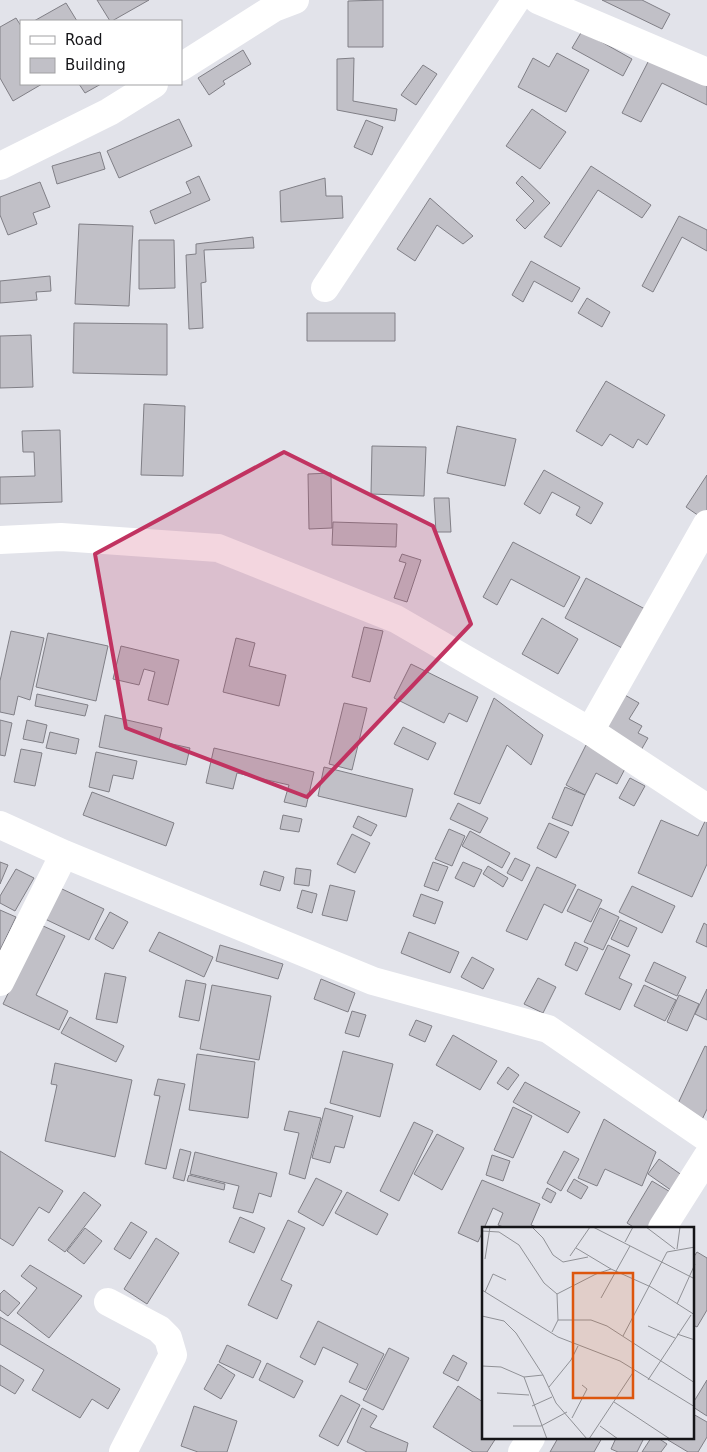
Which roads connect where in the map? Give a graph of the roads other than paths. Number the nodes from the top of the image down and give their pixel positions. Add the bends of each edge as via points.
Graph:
1 (295, 0) edge
2 (516, 0) edge
3 (538, 0) edge
4 (182, 65) edge
5 (707, 72) edge
6 (152, 85) edge
7 (0, 166) edge
8 (325, 288) dead end
9 (707, 524) edge
10 (0, 540) edge
11 (590, 731) junction
12 (707, 808) edge
13 (0, 825) edge
14 (64, 854) junction
15 (0, 982) edge
16 (707, 1138) edge
17 (707, 1157) edge
18 (663, 1227) edge
19 (108, 1302) dead end
20 (530, 1440) edge
21 (123, 1452) edge
22 (522, 1452) edge

1 - 4 street via 274,8
2 - 8 street
3 - 5 street
6 - 7 street via 109,112
9 - 11 street
10 - 11 street via 61,537 218,548 396,620
11 - 12 street
13 - 14 street
14 - 15 street
14 - 16 street via 374,980 548,1029
17 - 18 street
19 - 21 street via 159,1329 168,1338 173,1355
20 - 22 street

